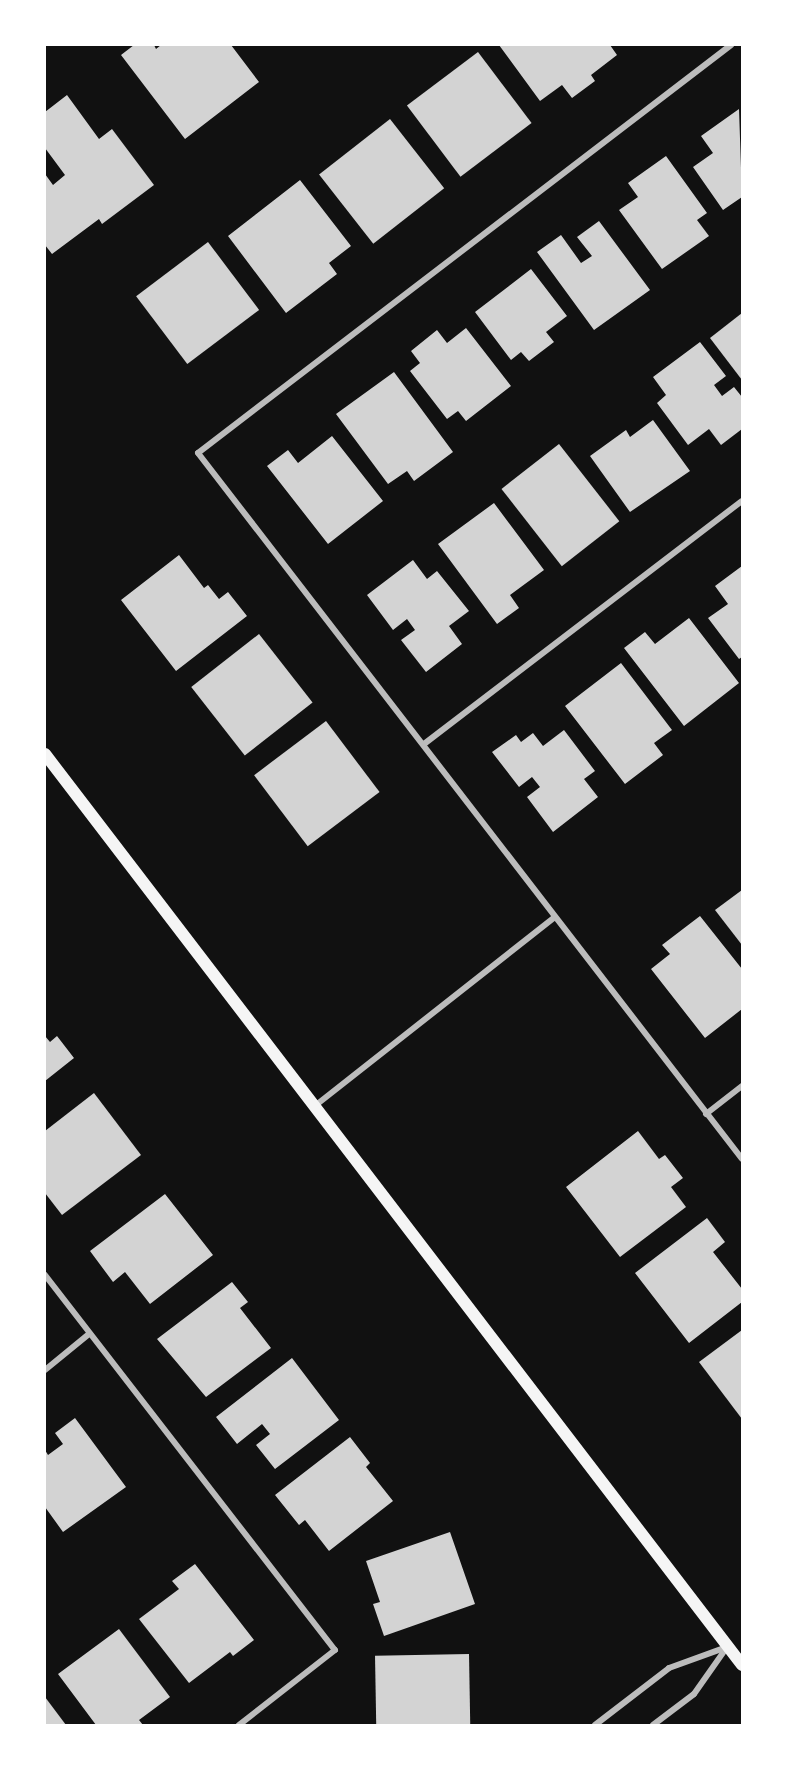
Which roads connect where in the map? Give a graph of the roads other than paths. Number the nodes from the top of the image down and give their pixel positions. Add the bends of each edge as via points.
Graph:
1 (731, 45) edge
2 (742, 501) edge
3 (424, 744) junction
4 (45, 754) edge
5 (554, 918) junction
6 (742, 1086) edge
7 (316, 1105) junction
8 (706, 1114) junction
9 (742, 1159) edge
10 (45, 1275) edge
11 (89, 1334) junction
12 (45, 1370) edge
13 (728, 1647) junction
14 (742, 1665) edge
15 (239, 1725) edge
16 (595, 1725) edge
17 (653, 1725) edge

1 - 3 street via 198,453
2 - 3 street
3 - 5 street
4 - 7 main road
5 - 7 street
5 - 8 street
6 - 8 street
7 - 13 main road
8 - 9 street
10 - 11 street
11 - 12 street
11 - 15 street via 335,1650
13 - 14 main road
13 - 16 street via 669,1668
13 - 17 street via 694,1694

